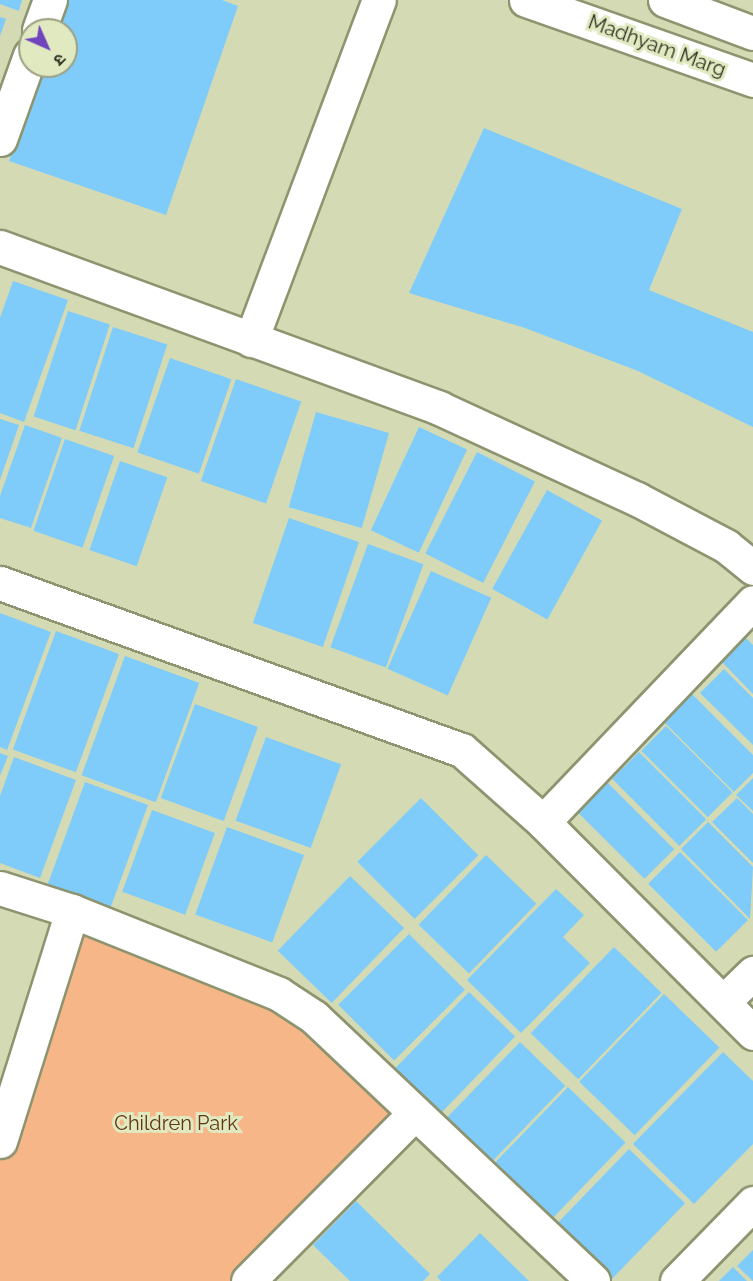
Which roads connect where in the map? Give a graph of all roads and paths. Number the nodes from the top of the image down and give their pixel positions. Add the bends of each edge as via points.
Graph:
1 (50, 0) edge
2 (379, 0) edge
3 (526, 0) edge
4 (665, 0) edge
5 (43, 18) edge
6 (753, 33) edge
7 (22, 78) edge
8 (753, 80) edge
9 (0, 139) edge
10 (0, 247) edge
11 (251, 340) junction
12 (753, 568) edge
13 (0, 584) edge
14 (753, 602) edge
15 (543, 822) junction
16 (0, 888) edge
17 (72, 911) junction
18 (753, 973) edge
19 (723, 1002) junction
20 (753, 1033) edge
21 (415, 1113) junction
22 (0, 1141) edge
23 (753, 1203) edge
24 (248, 1281) edge
25 (593, 1281) edge
26 (677, 1281) edge

1 - 5 street
2 - 11 street
3 - 8 street, Madhyam Marg
4 - 6 street
7 - 9 street
10 - 11 street
11 - 12 street via 439,408 637,499 726,546
13 - 15 street via 462,750
14 - 15 street
15 - 19 street
16 - 17 street
17 - 21 street via 279,994 314,1017
17 - 22 street
18 - 19 street
19 - 20 street
21 - 24 street
21 - 25 street
23 - 26 street

